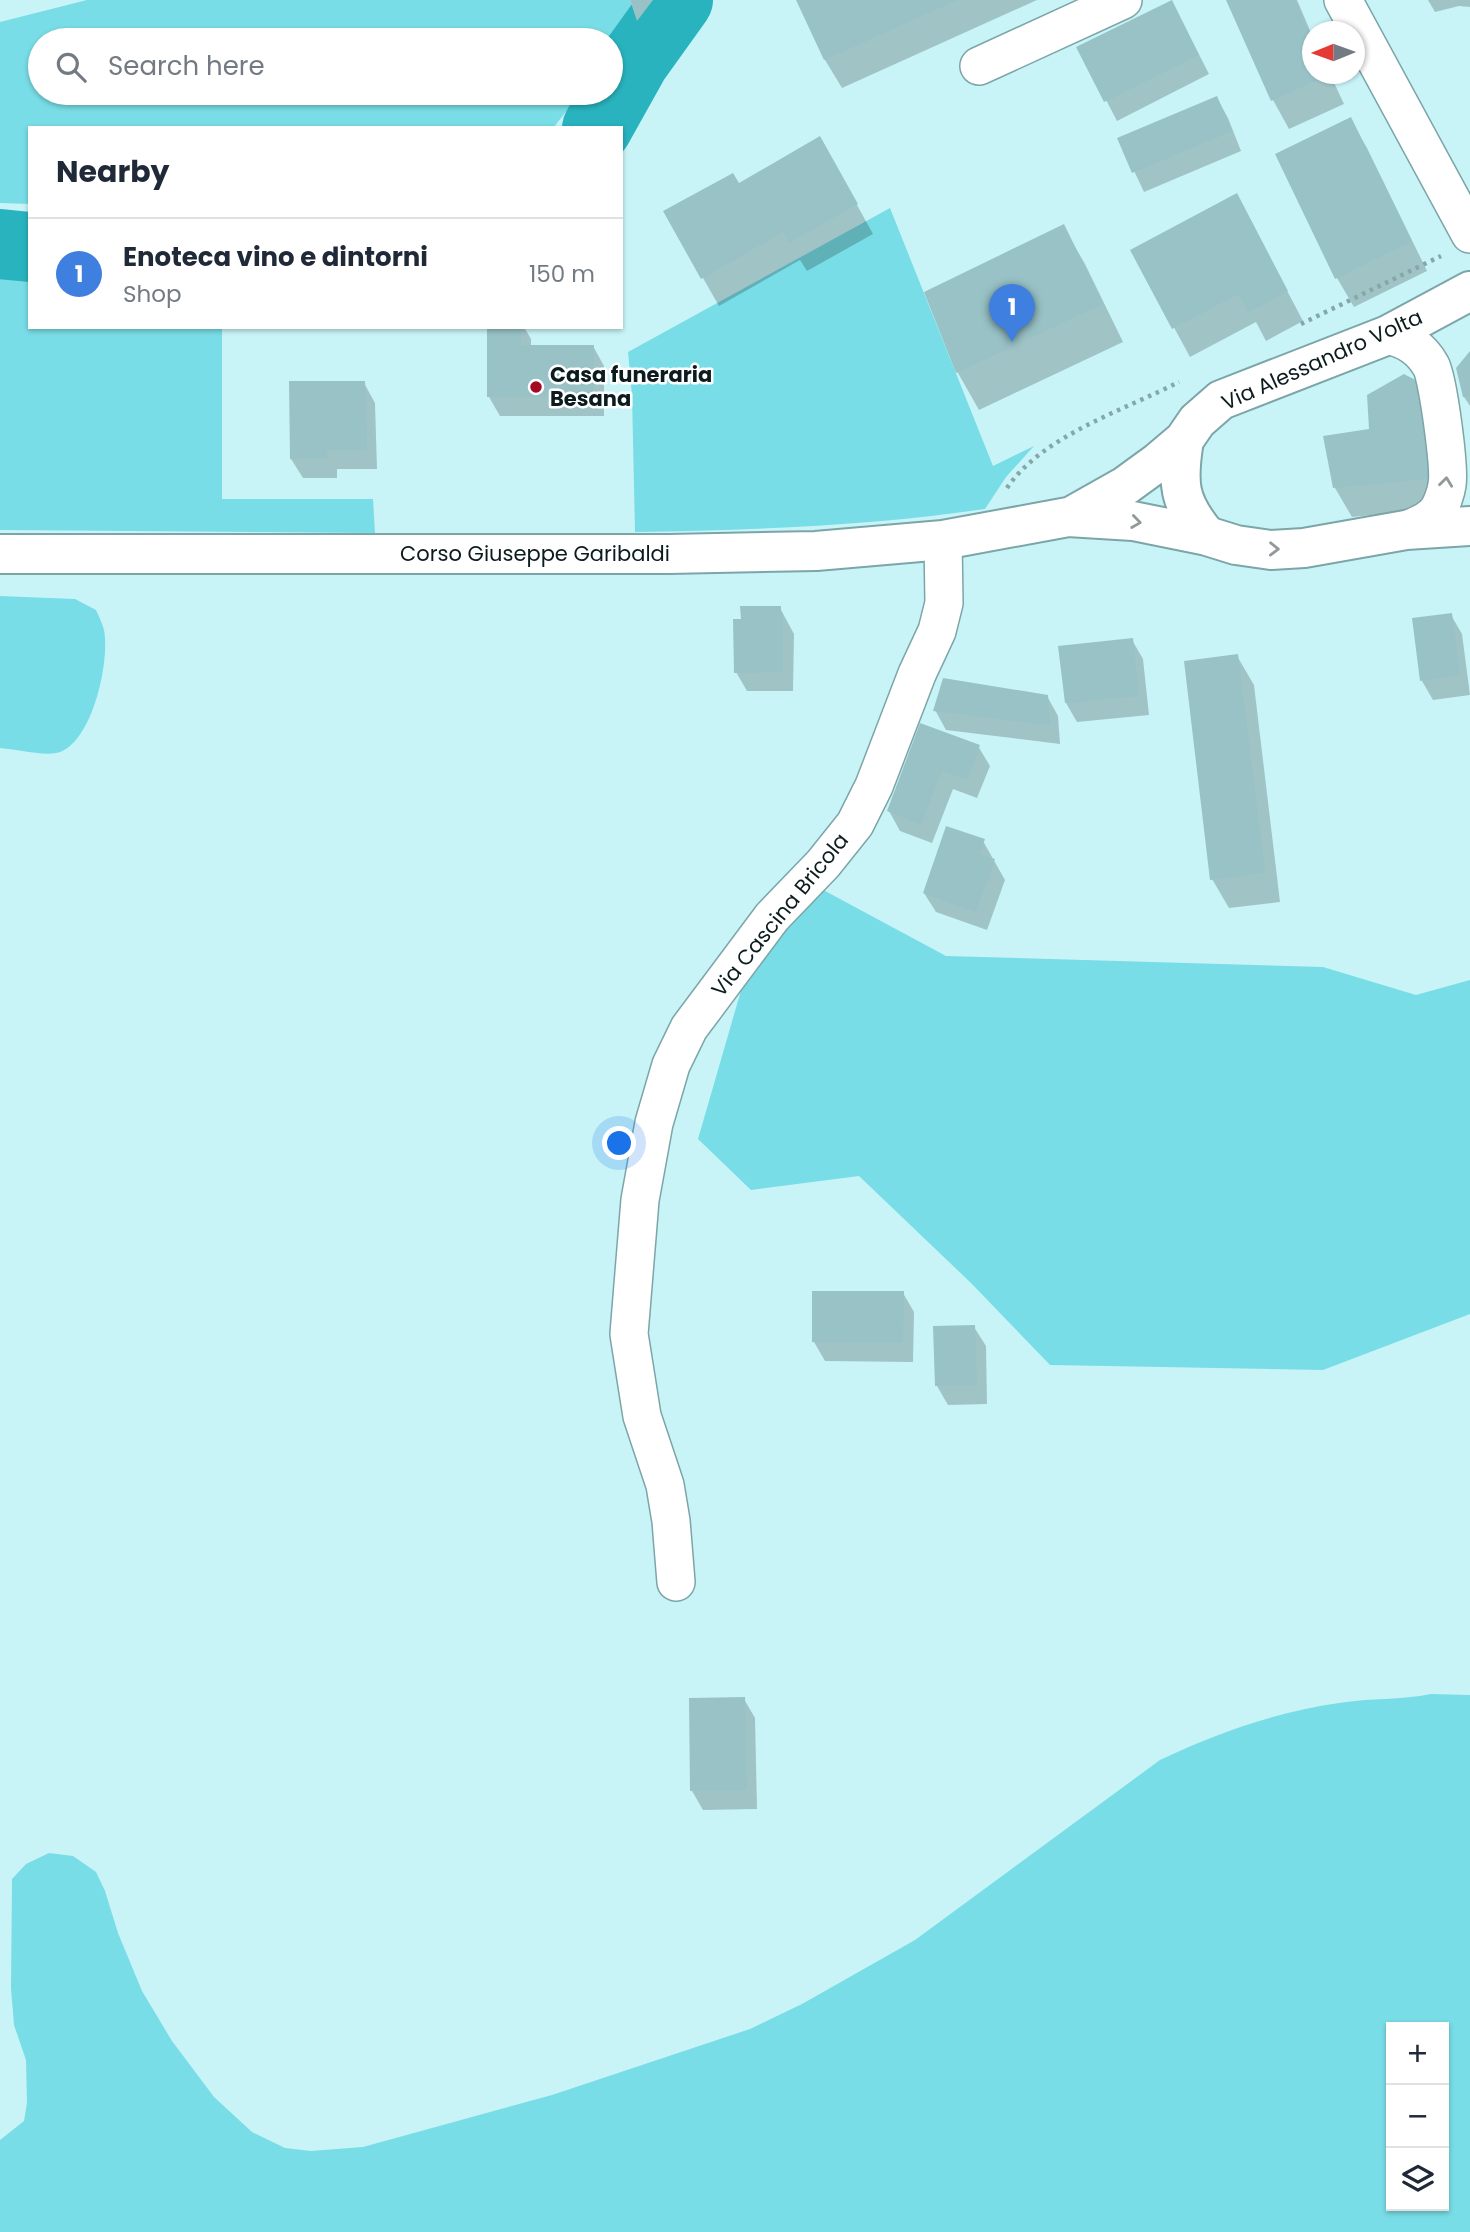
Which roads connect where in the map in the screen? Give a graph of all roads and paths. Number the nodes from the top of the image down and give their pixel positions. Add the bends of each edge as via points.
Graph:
1 (1123, 0) edge
2 (1343, 0) edge
3 (979, 66) dead end
4 (1470, 234) edge
5 (1470, 291) edge
6 (1388, 335) junction
7 (1184, 440) junction
8 (1068, 517) junction
9 (1470, 526) edge
10 (1406, 530) junction
11 (1207, 536) junction
12 (943, 540) junction
13 (0, 554) edge
14 (676, 1582) dead end

1 - 3 street
2 - 4 street
5 - 6 main road, Via Alessandro Volta
6 - 7 main road, Via Alessandro Volta via 1221,400
10 -> 6 street via 1439,510 1448,468 1432,368 1420,350
7 - 8 main road, Via Alessandro Volta via 1125,486
7 - 11 main road via 1181,491 1190,516
8 -> 11 main road via 1133,521
8 - 12 main road, Corso Giuseppe Garibaldi
9 - 10 main road
11 -> 10 main road via 1271,550
12 - 13 main road, Corso Giuseppe Garibaldi via 816,551 683,554
12 - 14 street, Via Cascina Bricola via 944,603 937,631 874,786 855,824 772,917 689,1028 671,1065 654,1123 640,1200 629,1334 642,1416 665,1485

